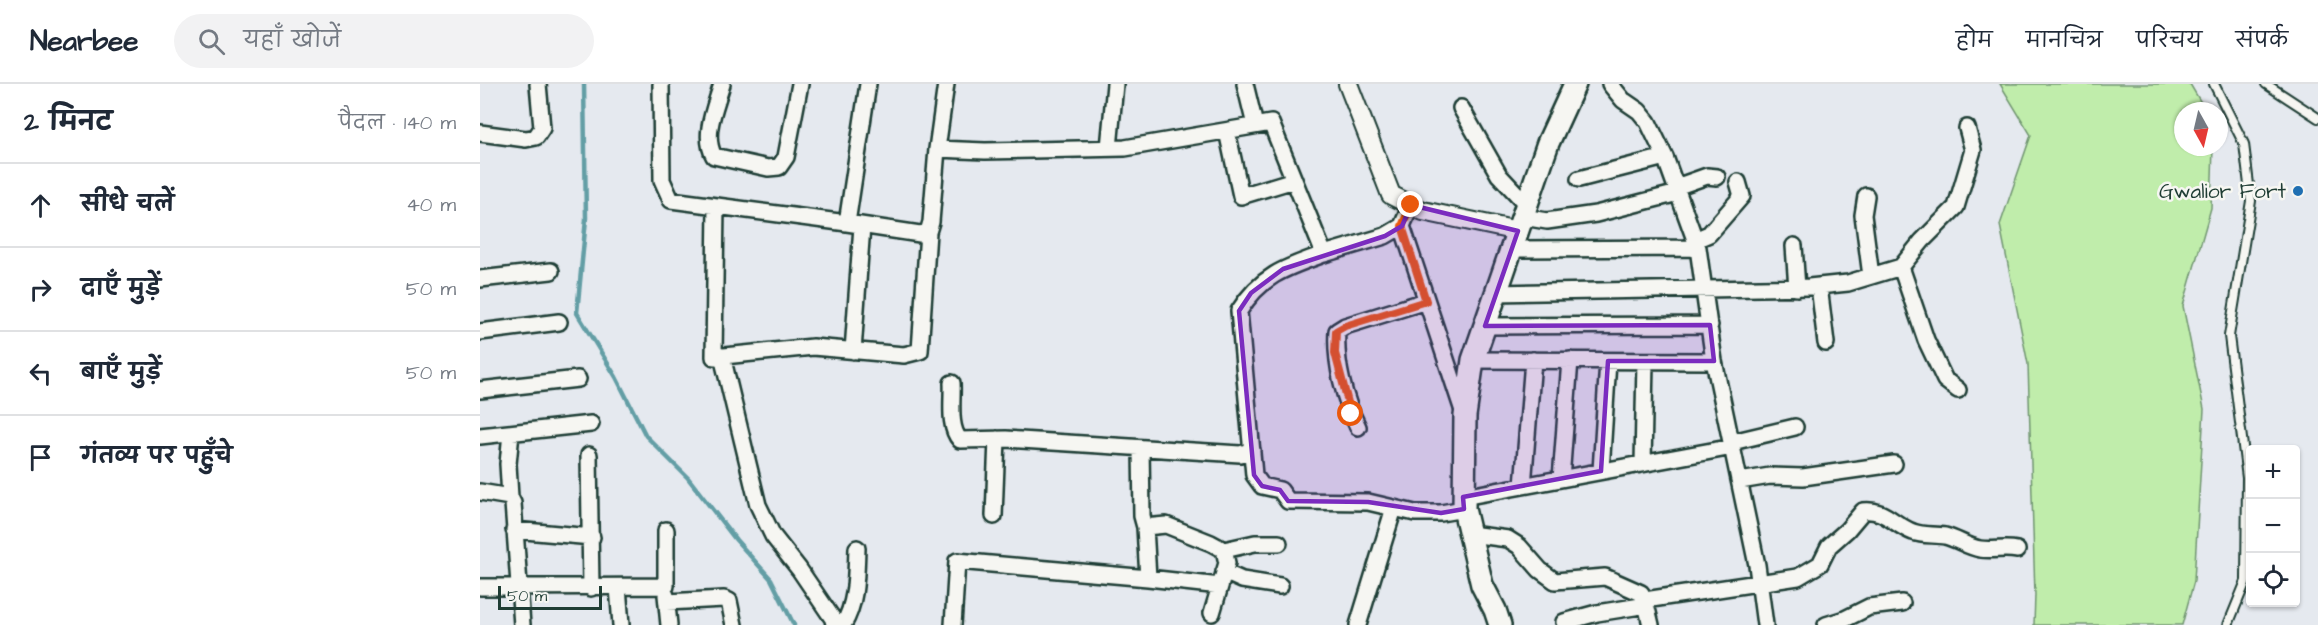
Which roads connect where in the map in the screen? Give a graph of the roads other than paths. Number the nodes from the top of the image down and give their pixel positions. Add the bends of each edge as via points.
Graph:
1 (538, 84) edge
2 (661, 84) edge
3 (722, 84) edge
4 (800, 84) edge
5 (868, 84) edge
6 (946, 84) edge
7 (1115, 84) edge
8 (1245, 84) edge
9 (1347, 84) edge
10 (1575, 84) edge
11 (1610, 84) edge
12 (2214, 84) edge
13 (2266, 84) edge
14 (1461, 108) dead end
15 (2318, 118) edge
16 (1258, 125) junction
17 (1967, 128) dead end
18 (1227, 131) junction
19 (480, 133) edge
20 (1109, 148) junction
21 (937, 149) junction
22 (1665, 157) junction
23 (1717, 177) dead end
24 (1579, 179) dead end
25 (1294, 180) junction
26 (1738, 182) dead end
27 (1677, 190) junction
28 (1866, 196) dead end
29 (1411, 205) junction
30 (716, 206) junction
31 (855, 225) junction
32 (1520, 225) junction
33 (1402, 226) junction
34 (928, 232) junction
35 (1697, 244) junction
36 (1794, 246) dead end
37 (1324, 254) junction
38 (1901, 267) junction
39 (551, 271) dead end
40 (1871, 276) junction
41 (480, 279) edge
42 (1819, 286) junction
43 (1797, 288) junction
44 (1704, 290) junction
45 (1496, 294) junction
46 (1426, 301) junction
47 (559, 322) dead end
48 (1710, 325) junction
49 (1485, 326) junction
50 (480, 332) edge
51 (1826, 343) dead end
52 (853, 351) junction
53 (722, 356) junction
54 (1473, 360) junction
55 (1533, 360) junction
56 (1570, 360) junction
57 (1608, 360) junction
58 (1645, 361) junction
59 (1714, 361) junction
60 (578, 379) dead end
61 (952, 383) dead end
62 (480, 390) edge
63 (1958, 390) dead end
64 (1465, 416) junction
65 (591, 424) dead end
66 (1358, 427) dead end
67 (1795, 427) dead end
68 (511, 433) junction
69 (480, 436) edge
70 (997, 440) junction
71 (1733, 444) junction
72 (1141, 448) junction
73 (1252, 450) junction
74 (590, 455) dead end
75 (1642, 464) junction
76 (1894, 464) dead end
77 (1601, 471) junction
78 (1561, 479) junction
79 (1740, 481) junction
80 (1523, 486) junction
81 (480, 492) edge
82 (510, 497) junction
83 (1463, 503) junction
84 (1394, 508) junction
85 (994, 516) dead end
86 (1145, 527) junction
87 (514, 530) junction
88 (666, 530) dead end
89 (1470, 534) junction
90 (592, 537) junction
91 (1280, 543) dead end
92 (857, 548) dead end
93 (1224, 550) junction
94 (2017, 550) dead end
95 (1148, 578) junction
96 (1222, 579) junction
97 (1759, 584) junction
98 (666, 586) junction
99 (1280, 586) dead end
100 (480, 587) edge
101 (618, 587) junction
102 (520, 588) junction
103 (591, 588) junction
104 (667, 602) junction
105 (1646, 603) junction
106 (1902, 603) dead end
107 (1212, 613) dead end
108 (1564, 622) dead end
109 (522, 625) edge
110 (621, 625) edge
111 (669, 625) edge
112 (734, 625) edge
113 (834, 625) edge
114 (843, 625) edge
115 (953, 625) edge
116 (1358, 625) edge
117 (1500, 625) edge
118 (1651, 625) edge
119 (1765, 625) edge
120 (1826, 625) edge
121 (2228, 625) edge

1 - 19 street via 542,128 536,137
2 - 30 street via 662,180 671,200
3 - 4 street via 708,135 714,156 768,168 779,166 786,157
5 - 31 street
6 - 21 street
7 - 20 street
8 - 16 street
9 - 29 street via 1391,195
10 - 32 main road via 1548,143
11 - 22 street via 1648,122
12 - 121 lane via 2244,144 2252,201 2229,336 2247,478 2246,581
13 - 15 lane
14 - 32 street via 1499,175
16 - 18 street
16 - 25 street via 1271,123
17 - 38 street via 1973,150 1956,207
18 - 20 street
18 - 25 street via 1241,196
20 - 21 street
21 - 34 street
22 - 24 street
22 - 27 street
23 - 27 street via 1707,176
25 - 37 street
26 - 35 street via 1742,196
27 - 32 street via 1596,214
27 - 35 street
28 - 40 street via 1863,215
29 - 32 street via 1423,211
29 - 33 street
30 - 31 street
30 - 53 street via 714,357
31 - 34 street
31 - 52 street
32 - 35 street
32 - 45 main road
33 - 37 street via 1385,236
33 - 46 street
34 - 52 street via 920,351 904,355
35 - 44 street
36 - 43 street
37 - 73 street via 1283,269 1251,293 1239,311
38 - 40 street
38 - 63 street via 1926,340 1945,380
39 - 41 street
40 - 42 street
42 - 43 street
42 - 51 street
43 - 44 street
44 - 45 street
44 - 48 street
45 - 49 main road
46 - 64 street
46 - 66 street via 1336,331 1335,353
47 - 50 street
48 - 49 street
48 - 59 street
49 - 54 main road
52 - 53 street via 813,347
53 - 113 street via 758,506 773,537
54 - 55 street
54 - 64 main road
55 - 56 street
55 - 80 street
56 - 57 street
56 - 78 street
57 - 58 street
57 - 77 street
58 - 59 street
58 - 75 street
59 - 71 street
60 - 62 street
61 - 70 street via 955,435 960,440
64 - 83 main road
65 - 68 street
67 - 71 street
68 - 69 street
68 - 82 street
70 - 72 street
70 - 85 street
71 - 75 street
71 - 79 street
72 - 73 street via 1240,454
72 - 86 street
73 - 84 street via 1254,475 1262,486 1280,490 1288,501 1368,502
74 - 90 street
75 - 77 street
76 - 79 street
77 - 78 street
78 - 80 street
79 - 97 street
80 - 83 street
81 - 82 street
82 - 87 street
83 - 84 street via 1442,513
83 - 89 main road
84 - 116 street
86 - 93 street via 1166,525
86 - 95 street
87 - 90 street
87 - 102 street
88 - 98 street
89 - 105 street via 1508,539 1555,581 1614,579 1641,593
89 - 117 main road via 1482,585
90 - 103 street
91 - 93 street via 1255,543
92 - 114 street via 855,588
93 - 96 street via 1227,563
94 - 97 street via 1979,549 1947,536 1916,533 1883,513 1863,511 1829,546 1820,564 1798,577
95 - 96 street
95 - 115 street via 957,561
96 - 99 street
96 - 107 street
97 - 105 street
97 - 119 street
98 - 101 street
98 - 104 street
100 - 102 street
101 - 103 street
101 - 110 street
102 - 103 street
102 - 109 street
104 - 111 street
104 - 112 street via 729,601
105 - 108 street
105 - 118 street
106 - 120 street via 1869,607

